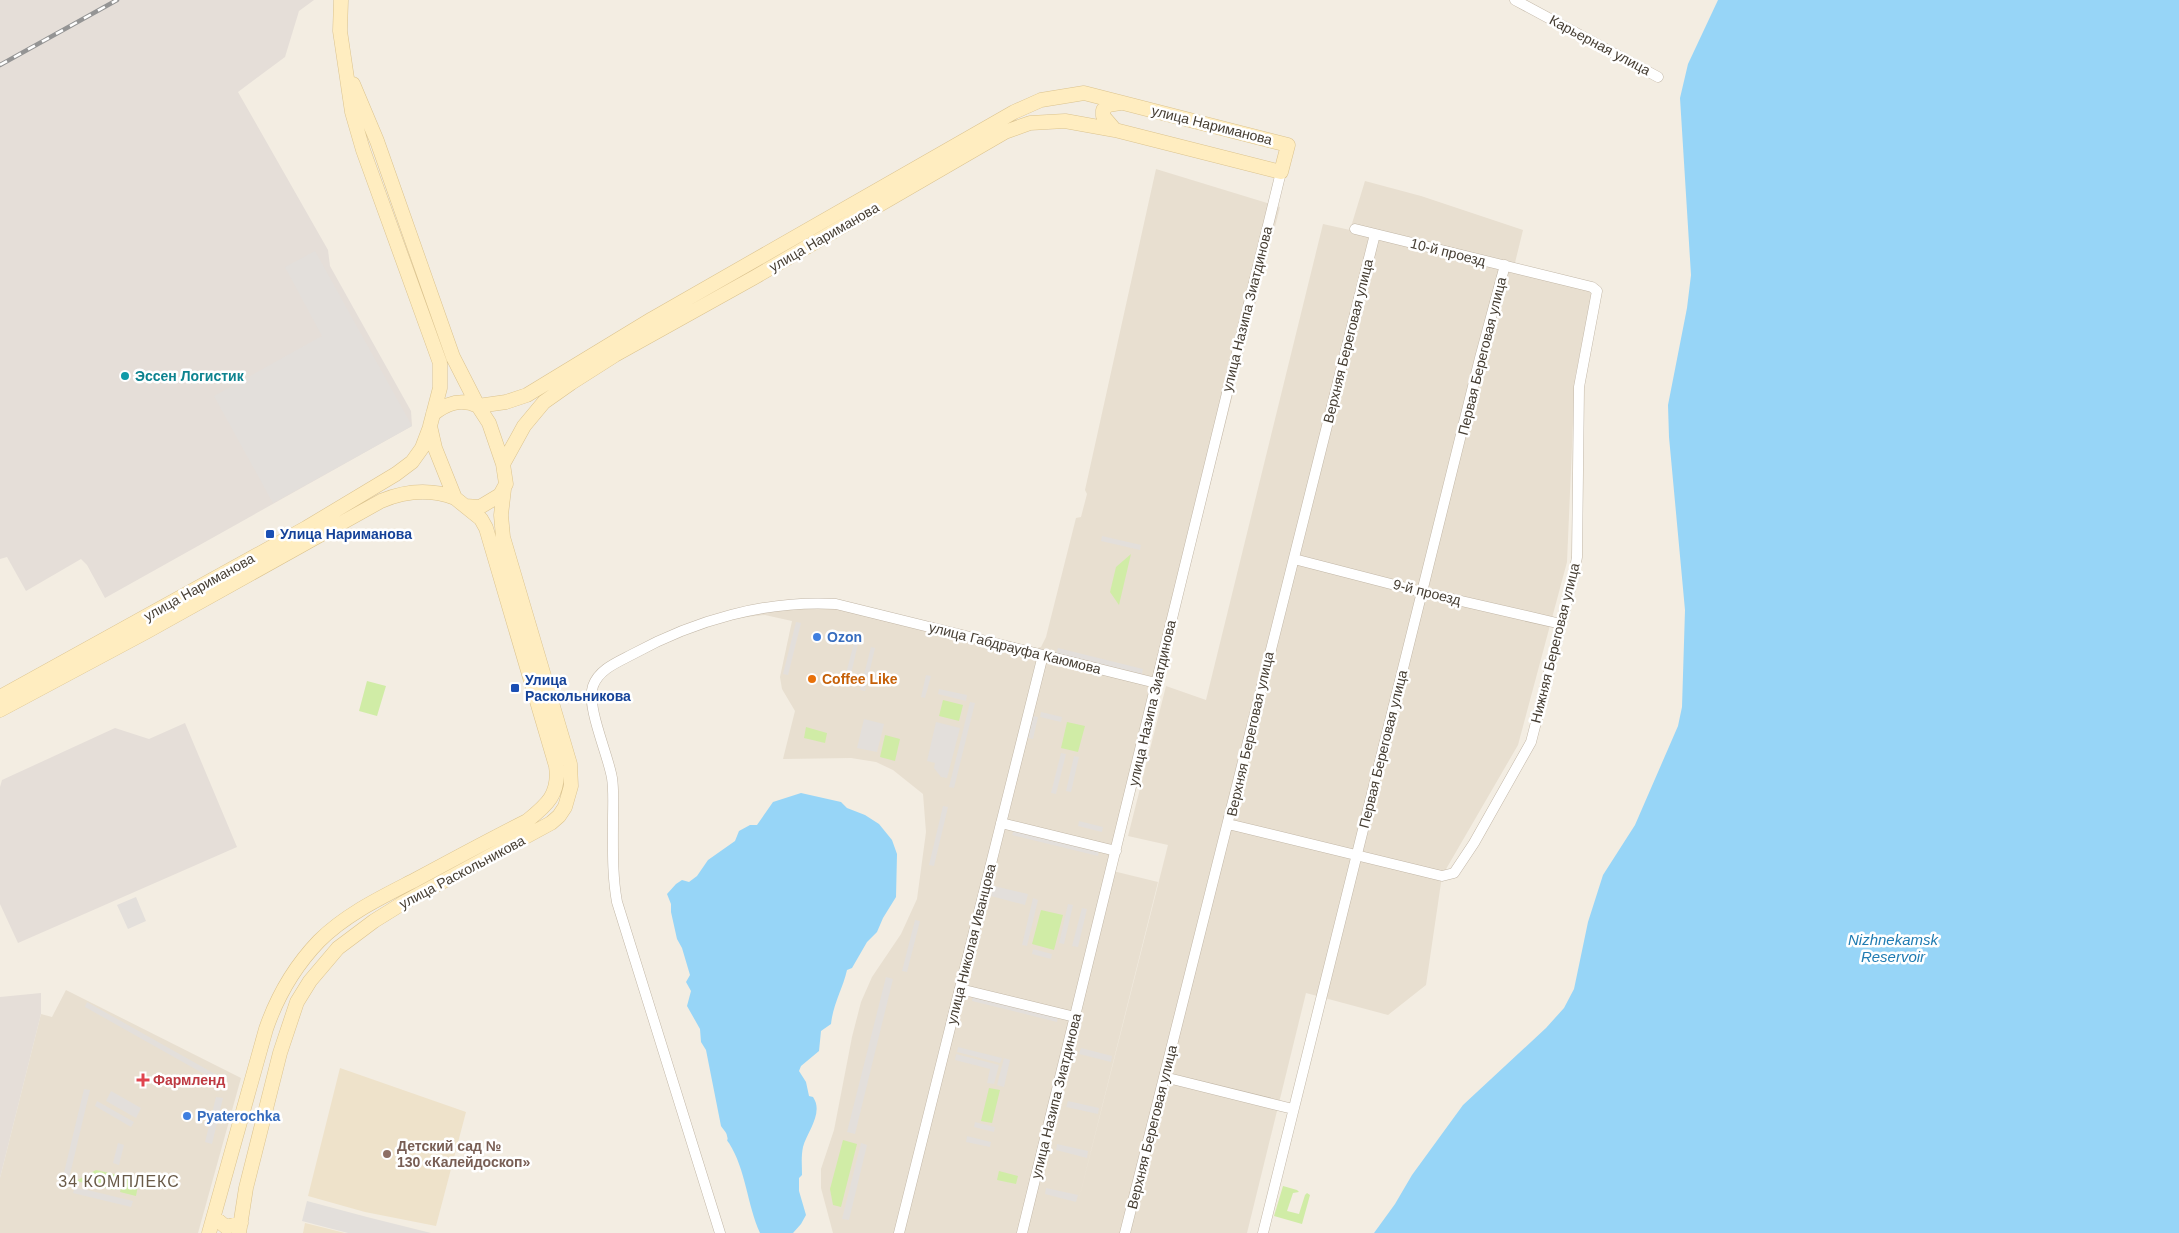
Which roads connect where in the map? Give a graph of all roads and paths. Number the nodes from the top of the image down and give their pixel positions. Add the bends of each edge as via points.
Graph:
1 (341, 0) edge
2 (1515, 0) edge
3 (346, 70) junction
4 (1658, 76) dead end
5 (1123, 102) junction
6 (1115, 130) junction
7 (1281, 172) junction
8 (1355, 229) dead end
9 (1375, 234) junction
10 (1505, 266) junction
11 (1597, 291) joint
12 (478, 406) junction
13 (432, 420) junction
14 (503, 464) junction
15 (504, 489) junction
16 (460, 502) junction
17 (1294, 559) junction
18 (1422, 592) junction
19 (1562, 624) junction
20 (1044, 655) junction
21 (1156, 683) junction
22 (0, 697) edge
23 (0, 710) edge
24 (1001, 823) junction
25 (1228, 824) junction
26 (1116, 851) junction
27 (1357, 856) junction
28 (960, 989) junction
29 (1075, 1018) junction
30 (1164, 1077) junction
31 (1293, 1109) junction
32 (215, 1218) junction
33 (240, 1228) edge
34 (209, 1233) edge
35 (720, 1233) edge
36 (899, 1233) edge
37 (1022, 1233) edge
38 (1125, 1233) edge
39 (1263, 1233) edge

1 - 3 main road via 340,31
2 - 4 street, Карьерная улица
3 - 12 main road, улица Раскольникова via 377,141 453,357
3 - 13 main road, улица Нариманова via 352,112 363,150 440,363 440,388
5 - 6 main road via 1108,105 1103,110 1103,116
5 - 7 main road, улица Нариманова via 1288,145
5 - 12 main road, улица Нариманова via 1084,93 1040,100 1014,112 652,319 526,395
6 - 7 main road, улица Нариманова
6 - 14 main road, улица Нариманова via 1065,121 1030,123 995,137 571,383 544,402 524,426
7 - 21 street, улица Назипа Зиатдинова
8 - 9 street, 10-й проезд
9 - 10 street, 10-й проезд
9 - 17 street, Верхняя Береговая улица
10 - 11 street, 10-й проезд via 1592,286
10 - 18 street, Первая Береговая улица
11 - 19 street, Нижняя Береговая улица via 1579,387 1577,557
12 - 13 main road, улица Нариманова via 453,402
12 - 14 main road, улица Раскольникова via 489,423
13 - 16 main road via 441,466
13 - 22 main road, улица Нариманова via 417,455 396,474 246,562
14 - 15 main road, улица Раскольникова via 506,476
15 - 16 main road via 480,507
15 - 33 main road, улица Раскольникова via 503,537 570,764 570,786 565,807 559,816 538,832 403,903 352,936 310,980 297,1002 280,1053 246,1188
16 - 23 main road, улица Нариманова via 444,494 421,492 381,501
16 - 32 main road, улица Раскольникова via 481,519 491,544 556,766 558,778 553,795 527,821 340,923 306,957 275,1003
17 - 18 street, 9-й проезд
17 - 25 street, Верхняя Береговая улица
18 - 19 street, 9-й проезд
18 - 27 street, Первая Береговая улица
19 - 27 street, Нижняя Береговая улица via 1528,748 1459,868 1449,876 1442,876
20 - 21 street, улица Габдрауфа Каюмова
20 - 24 street, улица Николая Иванцова
20 - 35 street, улица Габдрауфа Каюмова via 836,604 811,603 716,618 678,631 601,674 593,687 592,702 612,779 612,864 617,902
21 - 26 street, улица Назипа Зиатдинова
24 - 26 street
24 - 28 street, улица Николая Иванцова
25 - 27 street
25 - 30 street, Верхняя Береговая улица
26 - 29 street, улица Назипа Зиатдинова
27 - 31 street, Первая Береговая улица
28 - 29 street
28 - 36 street, улица Николая Иванцова
29 - 37 street, улица Назипа Зиатдинова
30 - 31 street
30 - 38 street, Верхняя Береговая улица
31 - 39 street, Первая Береговая улица
32 - 33 main road via 226,1227
32 - 34 main road, улица Раскольникова

